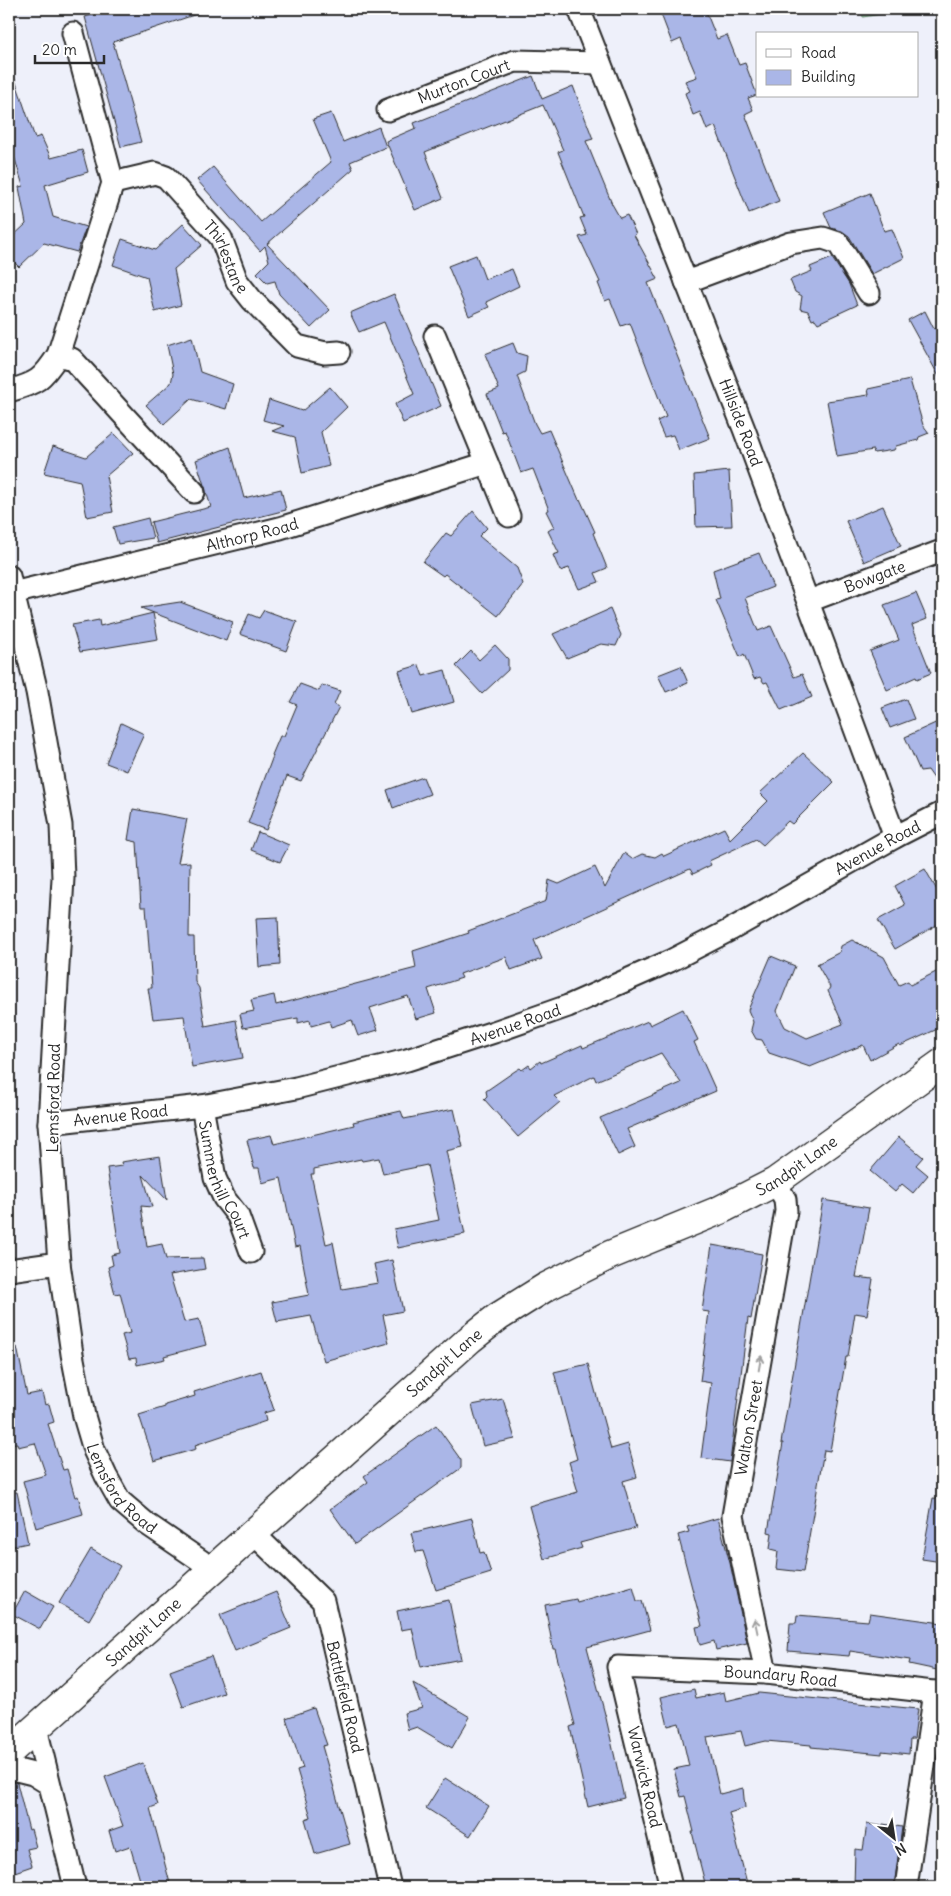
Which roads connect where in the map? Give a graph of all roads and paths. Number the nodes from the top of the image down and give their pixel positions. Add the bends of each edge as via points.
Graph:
1 (579, 9) edge
2 (73, 33) dead end
3 (600, 63) junction
4 (388, 110) dead end
5 (113, 183) junction
6 (686, 282) junction
7 (869, 293) dead end
8 (435, 336) dead end
9 (339, 352) dead end
10 (58, 355) junction
11 (9, 391) edge
12 (487, 463) junction
13 (194, 492) dead end
14 (509, 516) dead end
15 (939, 552) dead end
16 (11, 584) edge
17 (809, 601) junction
18 (942, 813) edge
19 (895, 837) junction
20 (942, 1063) edge
21 (202, 1106) junction
22 (49, 1124) junction
23 (775, 1182) junction
24 (251, 1252) dead end
25 (59, 1263) junction
26 (9, 1270) edge
27 (253, 1533) junction
28 (213, 1569) junction
29 (618, 1667) joint
30 (766, 1673) junction
31 (939, 1692) edge
32 (36, 1728) junction
33 (9, 1752) edge
34 (9, 1768) edge
35 (49, 1784) junction
36 (75, 1887) edge
37 (390, 1887) edge
38 (671, 1887) edge
39 (906, 1887) edge

1 - 3 street, Hillside Road
2 - 5 street
3 - 4 street, Murton Court via 515,62
3 - 6 street, Hillside Road
5 - 9 street, Thirlestane via 155,173 166,177 221,238 237,281 297,346 325,353
5 - 10 street
6 - 7 street via 791,243 824,238 838,243
6 - 17 street, Hillside Road
8 - 12 street
10 - 11 street via 47,373 32,384
10 - 13 street via 72,360
12 - 14 street
12 - 16 street, Althorp Road via 280,528
15 - 17 street, Bowgate
16 - 22 street, Lemsford Road via 37,692 61,825 63,878
17 - 19 street, Hillside Road
18 - 19 street, Avenue Road
19 - 21 street, Avenue Road via 730,930 670,961 568,1006 406,1060 296,1088
20 - 23 street, Sandpit Lane
21 - 22 street, Avenue Road
21 - 24 street, Summerhill Court via 215,1178 224,1198 238,1216
22 - 25 street, Lemsford Road
23 - 27 street, Sandpit Lane via 720,1210 610,1255 546,1287 498,1317
30 -> 23 street, Walton Street via 733,1516 786,1211
25 - 26 street
25 - 28 street, Lemsford Road via 84,1416 106,1476 120,1501
27 - 28 street, Sandpit Lane
27 - 37 street, Battlefield Road via 322,1601
28 - 32 street, Sandpit Lane
29 - 30 street, Boundary Road
29 - 38 street, Warwick Road
30 - 31 street, Boundary Road
31 - 39 street
32 - 33 street, Sandpit Lane
32 - 35 street
34 - 35 street via 33,1774
35 - 36 street

